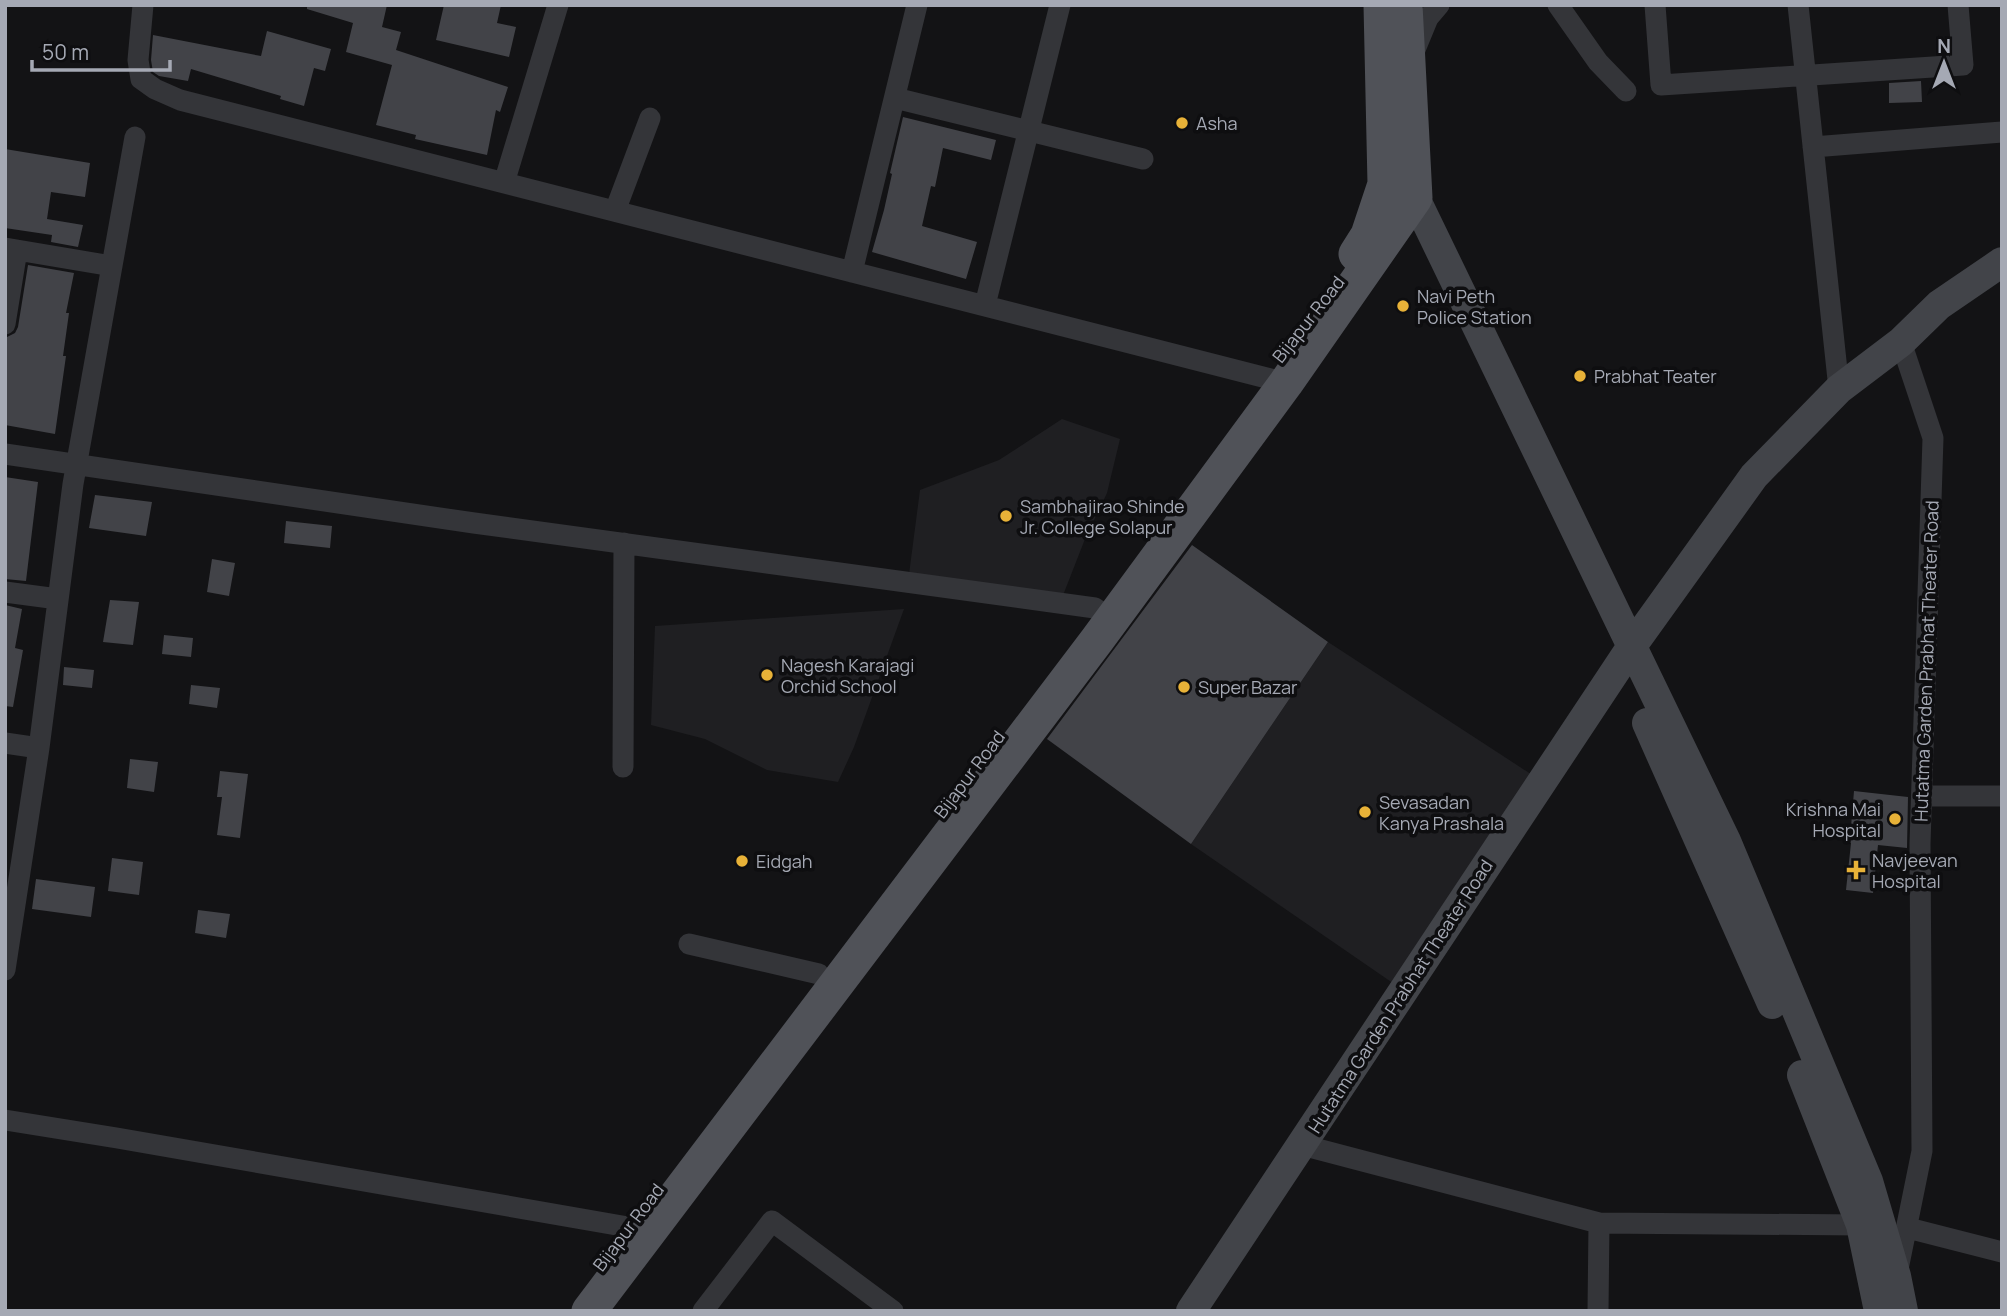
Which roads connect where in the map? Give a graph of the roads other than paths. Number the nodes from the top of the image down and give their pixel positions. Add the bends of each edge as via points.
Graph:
1 (142, 5) edge
2 (558, 5) edge
3 (917, 5) edge
4 (1059, 5) edge
5 (1381, 5) edge
6 (1405, 5) edge
7 (1439, 5) edge
8 (1558, 5) edge
9 (1655, 5) edge
10 (1798, 5) edge
11 (1958, 5) edge
12 (1408, 69) junction
13 (1806, 75) junction
14 (1626, 92) dead end
15 (895, 98) junction
16 (650, 118) dead end
17 (1029, 131) junction
18 (2002, 132) edge
19 (135, 137) dead end
20 (1813, 147) junction
21 (1143, 159) dead end
22 (504, 183) junction
23 (1400, 200) junction
24 (615, 211) junction
25 (11, 249) edge
26 (2002, 262) edge
27 (112, 266) junction
28 (852, 271) junction
29 (985, 305) junction
30 (5, 324) edge
31 (1901, 342) junction
32 (1275, 380) junction
33 (1839, 389) junction
34 (5, 454) edge
35 (77, 463) junction
36 (624, 543) junction
37 (5, 592) edge
38 (58, 599) junction
39 (1103, 614) junction
40 (1626, 655) junction
41 (5, 743) edge
42 (39, 748) junction
43 (623, 767) dead end
44 (1922, 796) junction
45 (2002, 796) edge
46 (689, 944) dead end
47 (5, 970) edge
48 (819, 974) junction
49 (5, 1121) edge
50 (1302, 1145) junction
51 (1599, 1223) junction
52 (1861, 1225) junction
53 (628, 1227) junction
54 (1908, 1228) junction
55 (2002, 1252) edge
56 (1896, 1276) junction
57 (566, 1311) edge
58 (589, 1311) edge
59 (703, 1311) edge
60 (893, 1311) edge
61 (1191, 1311) edge
62 (1598, 1311) edge
63 (1880, 1311) edge
64 (1903, 1311) edge

1 - 22 street via 139,70 141,79 155,89 180,100
2 - 22 street
3 - 15 street
4 - 17 street
5 - 23 main road
6 - 12 main road
7 - 12 street via 1428,18
8 - 14 street via 1598,62
9 - 13 street via 1661,85
10 - 13 street
11 - 13 street via 1963,65
12 - 23 main road
13 - 20 street
15 - 17 street
15 - 28 street
16 - 24 street
17 - 21 street
17 - 29 street
18 - 20 street
19 - 27 street
20 - 33 street
22 - 24 street
23 - 32 main road
23 - 32 main road, Bijapur Road via 1368,234
23 - 40 main road
24 - 28 street
25 - 27 street
25 - 30 street
26 - 31 main road, Hutatma Garden Prabhat Theater Road via 1939,304
27 - 35 street
28 - 29 street
29 - 32 street
31 - 33 main road, Hutatma Garden Prabhat Theater Road
31 - 44 street, Hutatma Garden Prabhat Theater Road via 1933,438
32 - 39 main road, Bijapur Road
33 - 40 main road, Hutatma Garden Prabhat Theater Road via 1754,476
34 - 35 street
35 - 36 street
35 - 38 street
36 - 39 street
36 - 43 street
37 - 38 street
38 - 42 street
39 - 48 main road, Bijapur Road
39 - 58 main road
40 - 50 main road, Hutatma Garden Prabhat Theater Road
40 - 52 main road
40 - 56 main road via 1726,841 1868,1181
41 - 42 street
42 - 47 street
44 - 45 street
44 - 54 street, Hutatma Garden Prabhat Theater Road via 1922,1151
46 - 48 street
48 - 53 main road, Bijapur Road
49 - 53 street
50 - 51 street
50 - 61 main road, Hutatma Garden Prabhat Theater Road
51 - 52 street
51 - 62 street
52 - 63 main road
53 - 57 main road, Bijapur Road
54 - 55 street
54 - 56 street, Hutatma Garden Prabhat Theater Road
56 - 64 main road
59 - 60 street via 772,1221

